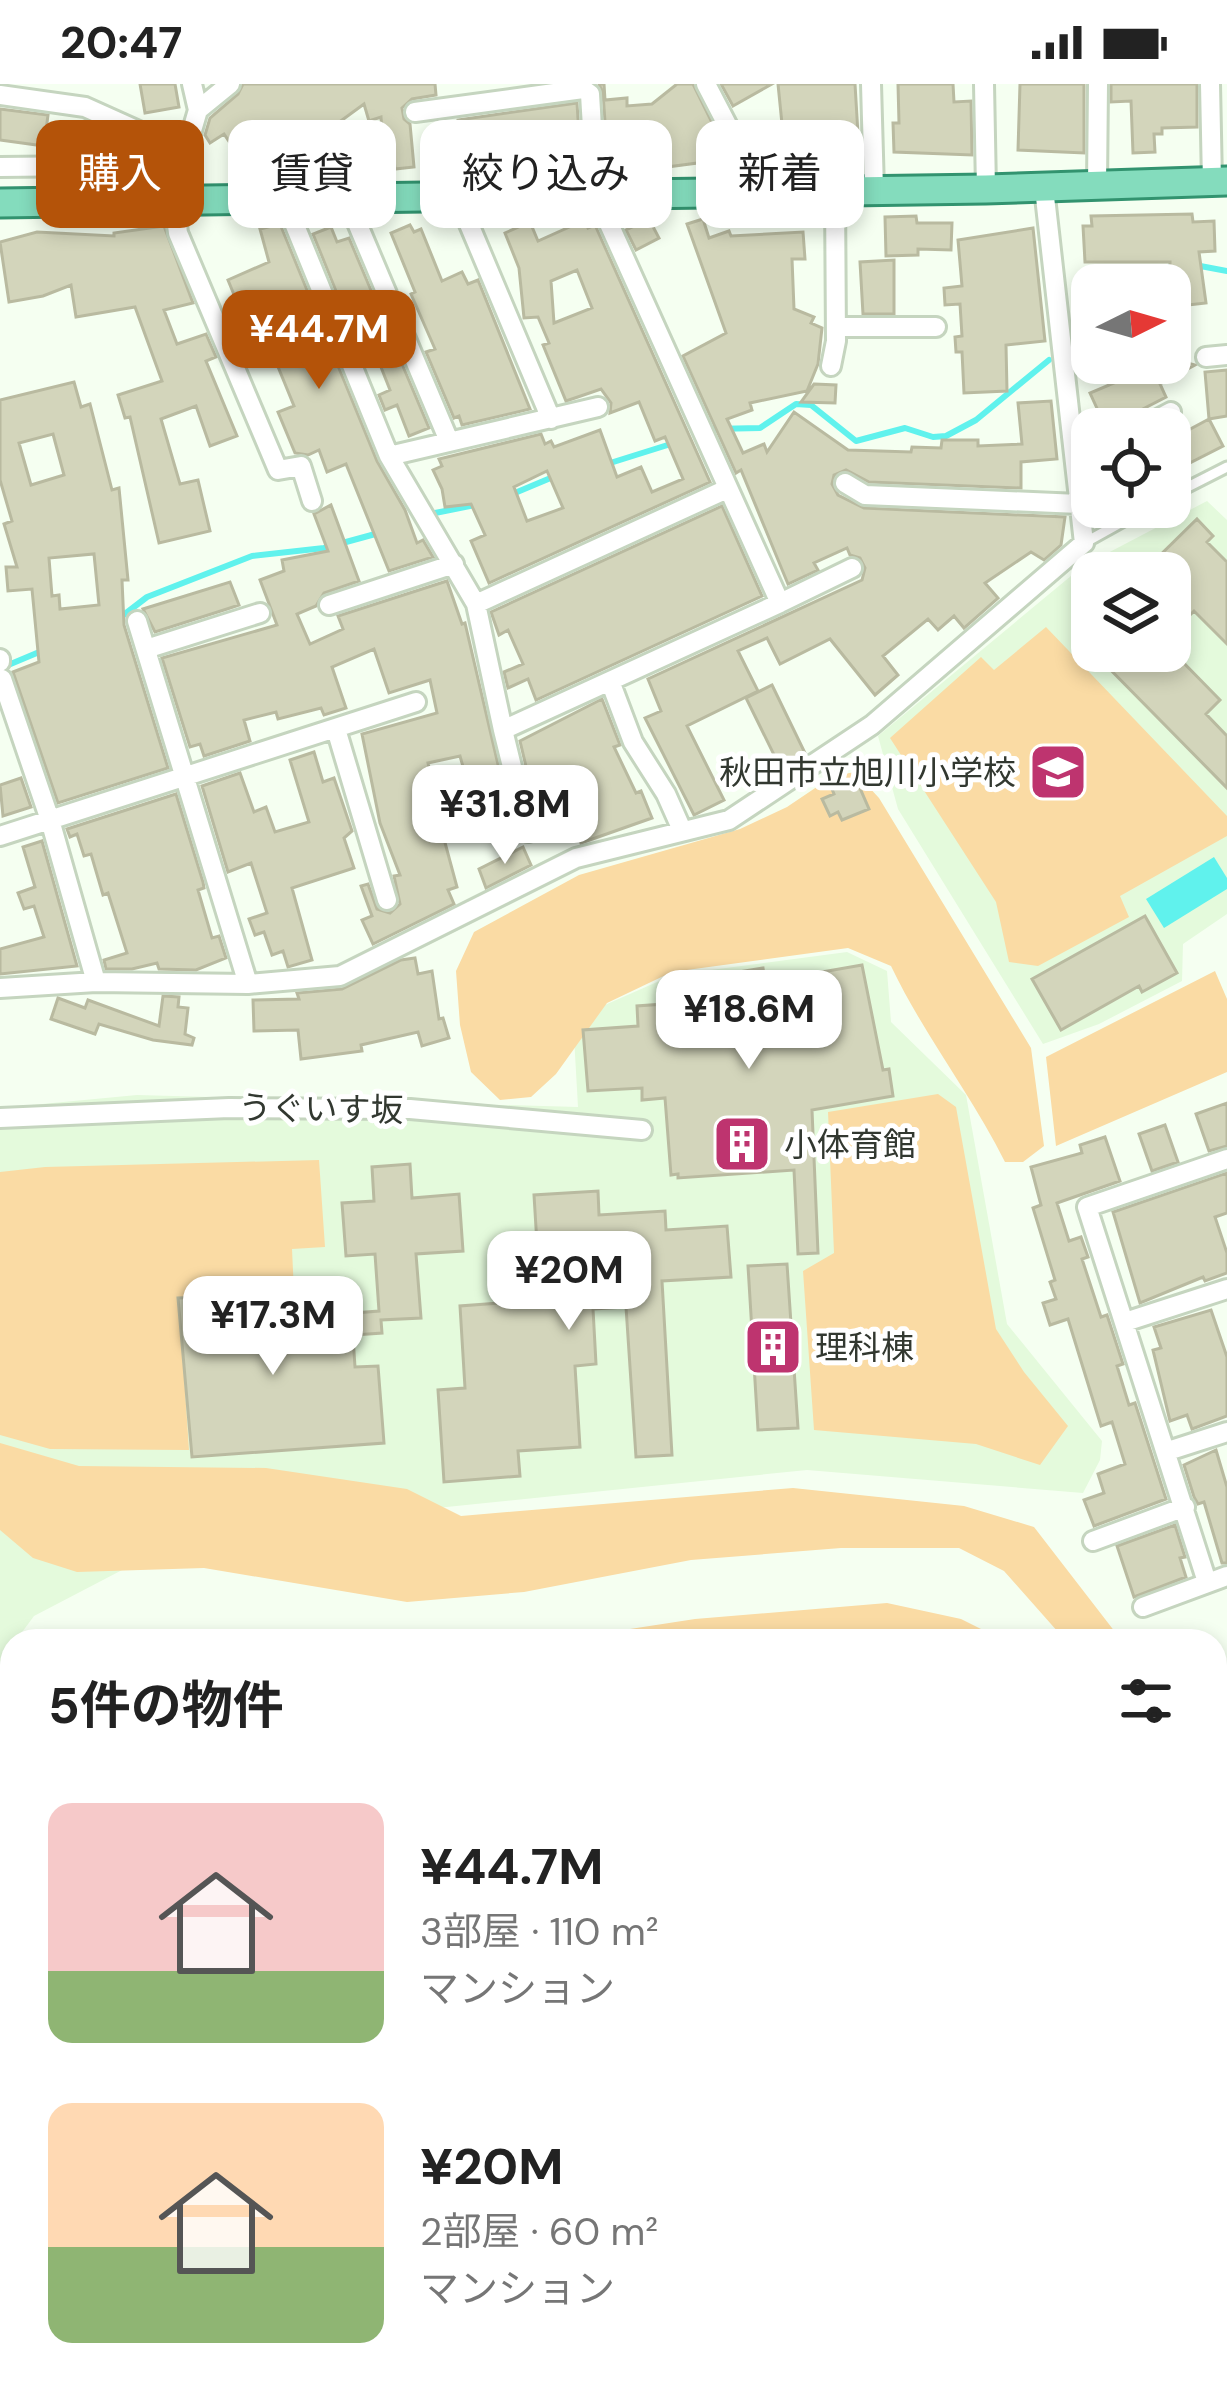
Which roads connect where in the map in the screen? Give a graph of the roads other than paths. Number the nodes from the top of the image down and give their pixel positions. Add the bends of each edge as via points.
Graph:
1 (79, 84) edge
2 (192, 84) edge
3 (230, 84) edge
4 (706, 84) edge
5 (871, 84) edge
6 (984, 84) edge
7 (1098, 84) edge
8 (1210, 84) edge
9 (0, 94) edge
10 (85, 107) junction
11 (198, 110) junction
12 (415, 112) dead end
13 (114, 120) edge
14 (195, 120) edge
15 (592, 120) edge
16 (725, 120) edge
17 (0, 166) edge
18 (36, 166) edge
19 (1219, 182) edge
20 (1097, 185) junction
21 (1044, 188) junction
22 (986, 189) junction
23 (864, 190) edge
24 (874, 190) junction
25 (36, 202) edge
26 (0, 203) edge
27 (177, 228) edge
28 (296, 228) edge
29 (359, 228) edge
30 (471, 228) edge
31 (611, 228) edge
32 (835, 228) edge
33 (836, 327) junction
34 (936, 327) dead end
35 (1227, 355) edge
36 (1206, 357) dead end
37 (831, 366) dead end
38 (598, 407) dead end
39 (1076, 408) edge
40 (551, 419) junction
41 (449, 441) junction
42 (389, 455) junction
43 (1227, 467) edge
44 (845, 483) dead end
45 (1191, 485) edge
46 (727, 489) junction
47 (311, 501) dead end
48 (1071, 504) edge
49 (1082, 528) edge
50 (1111, 528) edge
51 (1084, 543) junction
52 (454, 564) junction
53 (852, 568) dead end
54 (476, 604) junction
55 (780, 604) junction
56 (329, 605) dead end
57 (260, 613) dead end
58 (136, 620) dead end
59 (146, 649) junction
60 (1, 667) edge
61 (610, 681) junction
62 (416, 703) dead end
63 (336, 728) junction
64 (503, 730) junction
65 (186, 778) junction
66 (50, 820) junction
67 (682, 830) junction
68 (528, 832) dead end
69 (0, 836) edge
70 (387, 900) dead end
71 (96, 982) junction
72 (248, 985) junction
73 (0, 988) edge
74 (0, 1118) edge
75 (642, 1130) dead end
76 (1227, 1159) edge
77 (1227, 1289) edge
78 (1125, 1322) junction
79 (1227, 1432) edge
80 (1168, 1451) junction
81 (1185, 1507) junction
82 (1093, 1541) dead end
83 (1227, 1576) edge
84 (1207, 1582) junction
85 (1143, 1606) dead end

1 - 10 street
2 - 11 street
3 - 11 street
4 - 16 street
5 - 24 street
6 - 22 street
7 - 20 street
8 - 19 street
9 - 10 street
10 - 13 street
11 - 14 street
12 - 15 street via 584,89
17 - 18 street
19 - 20 main road
20 - 21 main road
21 - 22 main road
21 - 39 street
22 - 24 main road
23 - 24 main road
25 - 26 main road
27 - 47 street via 278,470 301,466
28 - 42 street
29 - 41 street
30 - 40 street
31 - 46 street
32 - 33 street
33 - 34 street
33 - 37 street
35 - 36 street
38 - 40 street
40 - 41 street
41 - 42 street
42 - 52 street
43 - 45 lane
44 - 48 street via 865,495
46 - 54 street
46 - 55 street
49 - 51 street
50 - 51 lane
51 - 67 street via 842,748 729,820
52 - 54 street
52 - 56 street
53 - 55 street
54 - 64 street
55 - 61 street
57 - 59 street
58 - 59 street
59 - 65 street
60 - 66 street
61 - 64 street
61 - 67 street
62 - 63 street
63 - 65 street
63 - 70 street
64 - 68 street
65 - 66 street
65 - 72 street
66 - 69 street
66 - 71 street
67 - 72 street via 576,858 340,976
71 - 72 street
71 - 73 street
74 - 75 street, うぐいす坂 via 410,1109
76 - 78 street via 1087,1207
77 - 78 street
78 - 80 street
79 - 80 street
80 - 81 street
81 - 82 street
81 - 84 street
83 - 84 street
84 - 85 street

